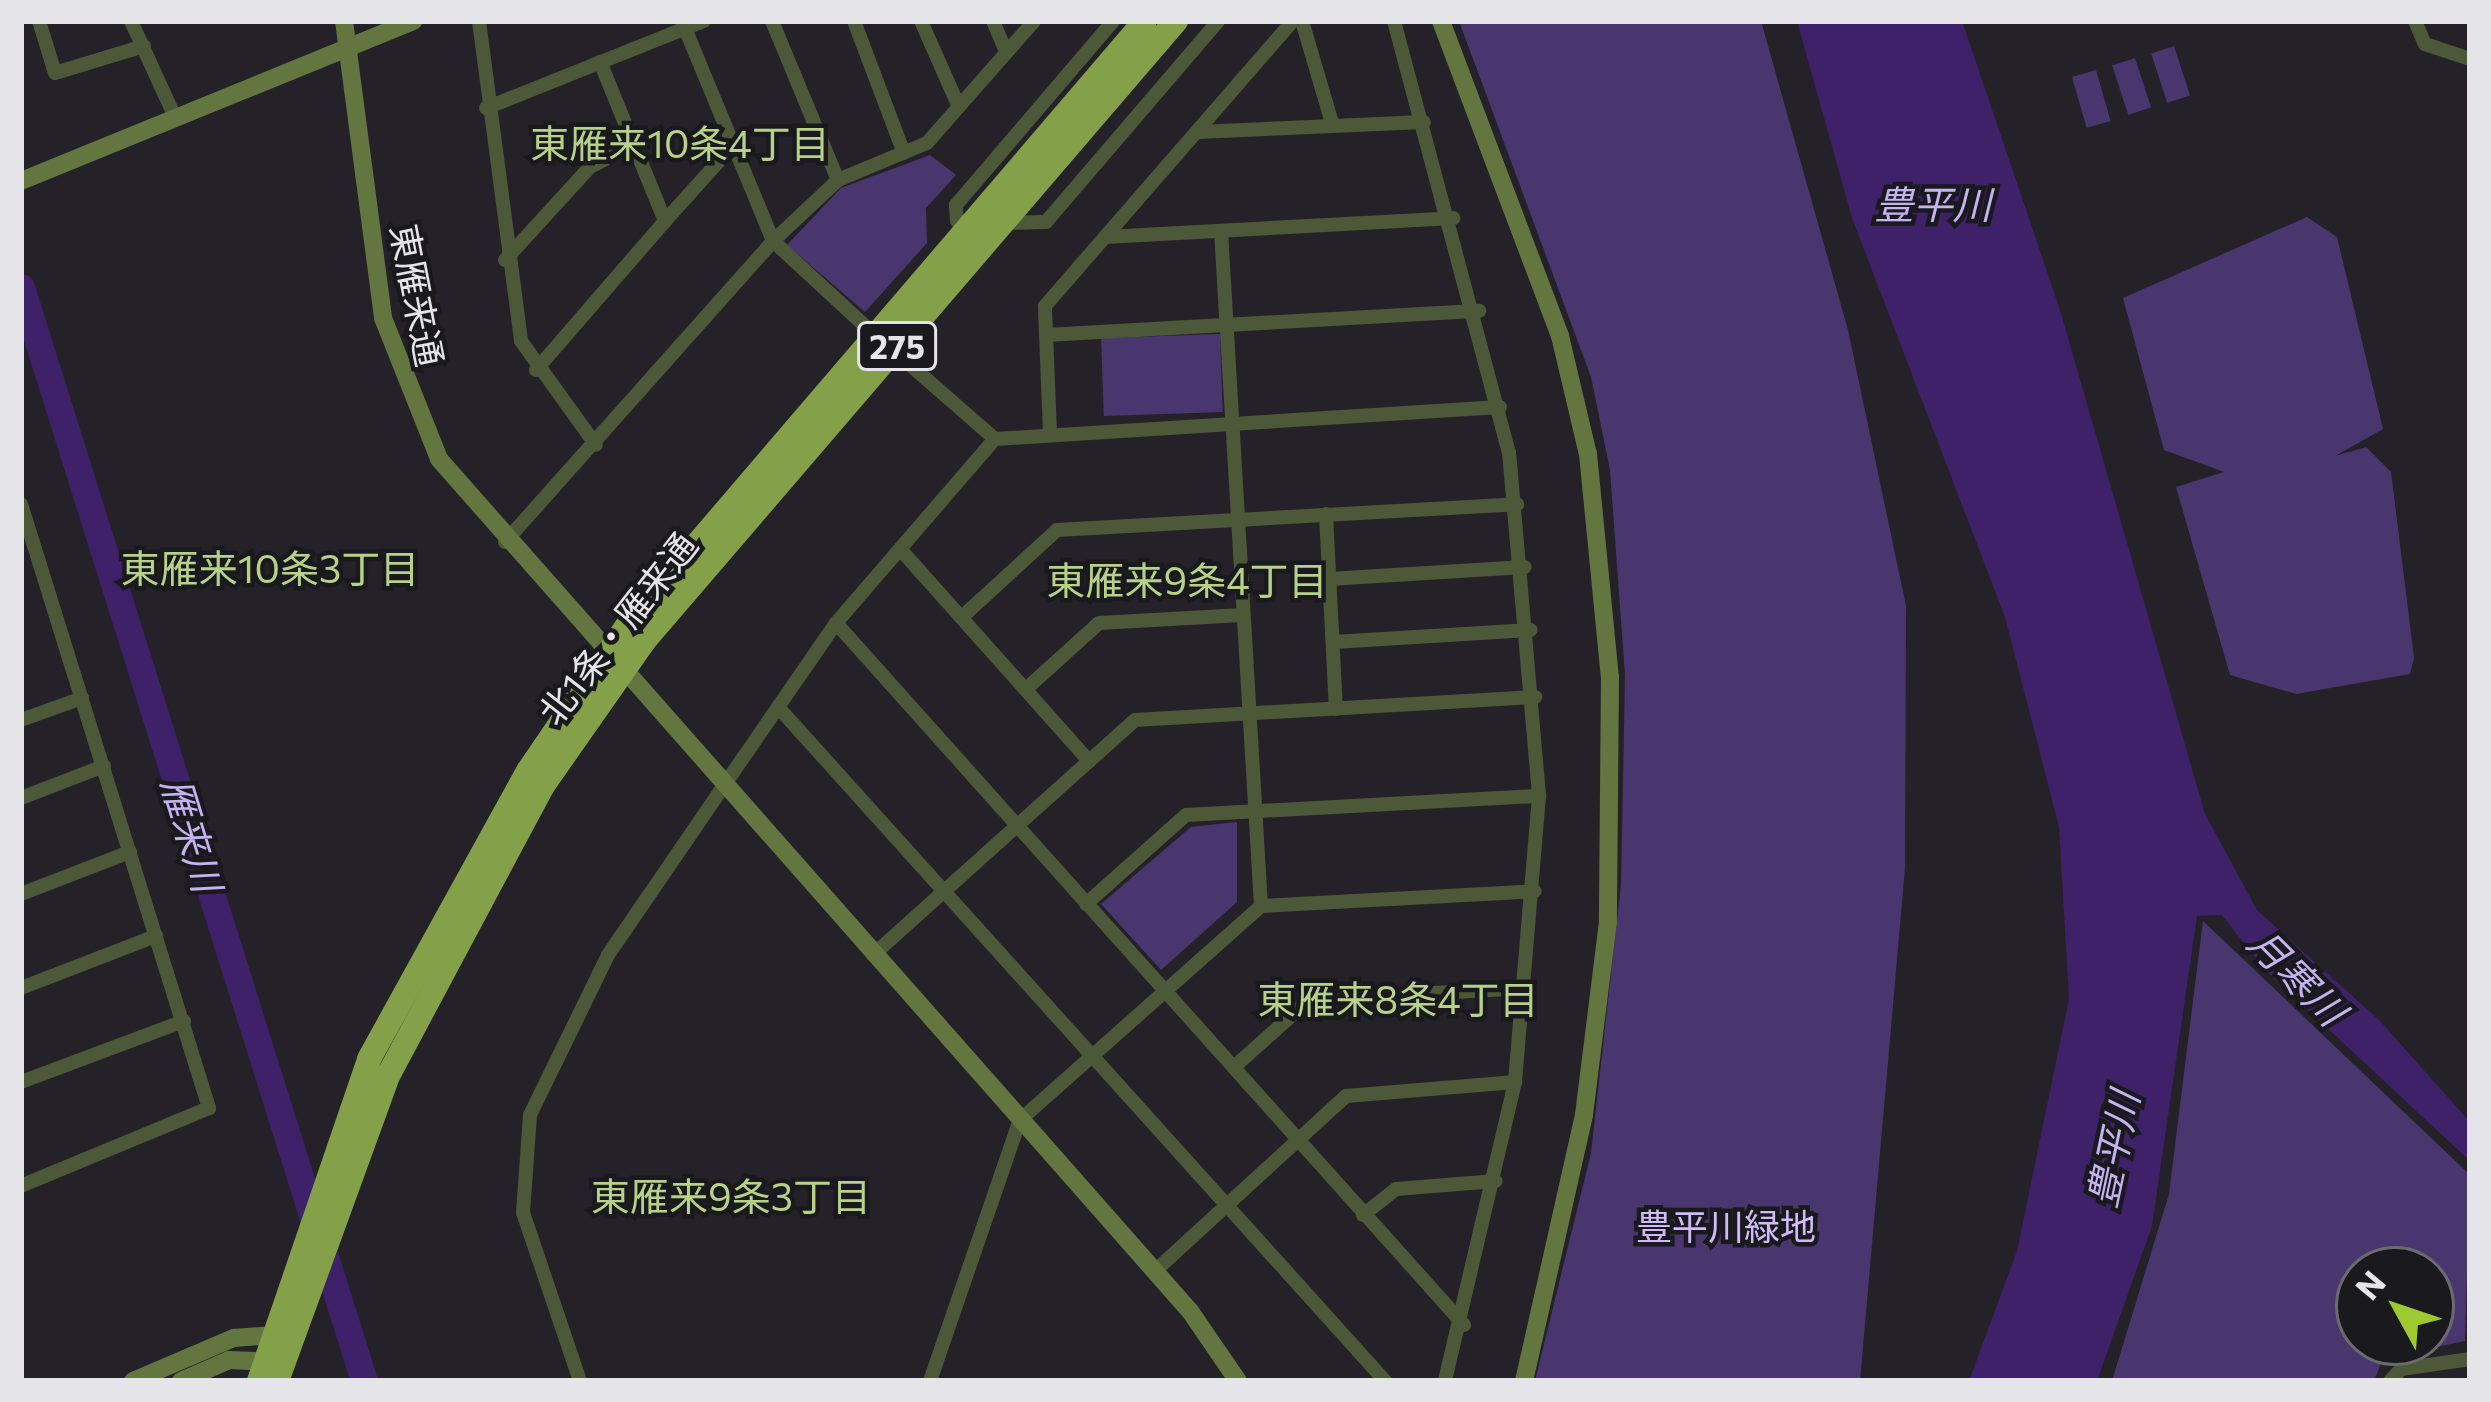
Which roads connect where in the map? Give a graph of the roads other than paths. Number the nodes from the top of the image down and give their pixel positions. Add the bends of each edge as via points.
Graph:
1 (39, 21) edge
2 (131, 21) edge
3 (344, 21) edge
4 (414, 21) edge
5 (479, 21) edge
6 (704, 21) edge
7 (772, 21) edge
8 (854, 21) edge
9 (921, 21) edge
10 (993, 21) edge
11 (1034, 21) edge
12 (1113, 21) edge
13 (1145, 21) edge
14 (1176, 21) edge
15 (1218, 21) edge
16 (1298, 21) edge
17 (1394, 21) edge
18 (1441, 21) edge
19 (2415, 21) edge
20 (684, 25) edge
21 (144, 46) junction
22 (347, 48) junction
23 (1006, 52) junction
24 (2470, 59) edge
25 (600, 62) junction
26 (958, 106) junction
27 (486, 108) junction
28 (175, 117) junction
29 (1424, 122) junction
30 (1333, 126) junction
31 (1197, 132) junction
32 (633, 145) junction
33 (729, 150) junction
34 (904, 153) junction
35 (24, 179) edge
36 (838, 180) junction
37 (1453, 218) junction
38 (665, 221) junction
39 (1000, 223) junction
40 (969, 224) junction
41 (1221, 231) junction
42 (1105, 237) junction
43 (773, 241) junction
44 (506, 260) junction
45 (1479, 311) junction
46 (1226, 325) junction
47 (1046, 335) junction
48 (884, 343) junction
49 (536, 370) junction
50 (1500, 407) junction
51 (1232, 424) junction
52 (1051, 433) junction
53 (995, 439) junction
54 (596, 445) junction
55 (21, 504) edge
56 (1516, 505) junction
57 (1326, 514) junction
58 (1236, 521) junction
59 (504, 543) junction
60 (901, 550) junction
61 (1525, 567) junction
62 (1329, 579) junction
63 (1243, 615) junction
64 (962, 617) junction
65 (836, 623) junction
66 (1531, 630) junction
67 (1333, 642) junction
68 (613, 666) junction
69 (1025, 689) junction
70 (1535, 697) junction
71 (82, 698) junction
72 (778, 707) junction
73 (1336, 709) junction
74 (1248, 714) junction
75 (21, 720) edge
76 (1089, 761) junction
77 (104, 766) junction
78 (722, 787) junction
79 (1539, 796) junction
80 (21, 797) edge
81 (1253, 811) junction
82 (1017, 826) junction
83 (130, 852) junction
84 (1535, 891) junction
85 (943, 892) junction
86 (21, 893) edge
87 (1086, 904) junction
88 (1261, 906) junction
89 (156, 936) junction
90 (873, 955) junction
91 (21, 988) edge
92 (1527, 988) junction
93 (1165, 991) junction
94 (184, 1021) junction
95 (1092, 1057) junction
96 (1234, 1067) junction
97 (21, 1082) edge
98 (1515, 1082) junction
99 (1020, 1120) junction
100 (1298, 1141) junction
101 (1496, 1181) junction
102 (21, 1186) edge
103 (1224, 1206) junction
104 (1364, 1215) junction
105 (1154, 1270) junction
106 (1464, 1325) junction
107 (281, 1333) junction
108 (2470, 1359) edge
109 (271, 1371) edge
110 (133, 1381) edge
111 (181, 1381) edge
112 (580, 1381) edge
113 (930, 1381) edge
114 (1238, 1381) edge
115 (1385, 1381) edge
116 (1444, 1381) edge
117 (1524, 1381) edge
118 (2390, 1381) edge

1 - 21 street via 55,73
2 - 21 street
3 - 22 street, 東雁来通
4 - 22 street
5 - 27 street
6 - 20 street
7 - 36 street
8 - 34 street
9 - 26 street
10 - 23 street
11 - 23 street
12 - 40 street via 956,205
13 - 40 highway, 北1条・雁来通 / 275
14 - 39 highway, 北1条・雁来通 / 275
15 - 39 street via 1046,223
16 - 30 street
16 - 31 street
17 - 29 street
18 - 117 street via 1560,336 1588,454 1610,677 1608,922 1584,1114
19 - 24 street via 2426,44
20 - 25 street
20 - 33 street
21 - 28 street
22 - 28 street
22 - 59 street, 東雁来通 via 394,369 439,459
23 - 26 street
25 - 27 street
25 - 32 street
26 - 34 street
27 - 44 street
28 - 35 street
29 - 30 street
29 - 37 street
30 - 31 street
31 - 42 street
32 - 38 street
32 - 44 street via 590,167
33 - 38 street
33 - 43 street
34 - 36 street
36 - 43 street
37 - 41 street
37 - 45 street
38 - 49 street
39 - 40 street
39 - 48 highway, 北1条・雁来通 / 275
40 - 48 highway, 北1条・雁来通 / 275
41 - 42 street
41 - 46 street
42 - 47 street via 1046,306
43 - 48 street
43 - 54 street
44 - 49 street
45 - 46 street
45 - 50 street
46 - 47 street
46 - 51 street
47 - 52 street
48 - 53 street
48 - 68 highway, 北1条・雁来通 / 275
49 - 54 street
50 - 51 street
50 - 56 street
51 - 52 street
51 - 58 street
52 - 53 street
53 - 60 street
54 - 59 street
55 - 71 street
56 - 57 street
56 - 61 street
57 - 58 street
57 - 62 street
58 - 63 street
58 - 64 street via 1058,530
59 - 68 street, 東雁来通
60 - 64 street
60 - 65 street
61 - 62 street
61 - 66 street
62 - 67 street
63 - 69 street via 1099,623
63 - 74 street
64 - 69 street
65 - 72 street
65 - 82 street
66 - 67 street
66 - 70 street
67 - 73 street
68 - 78 street, 東雁来通
68 - 107 highway, 北1条・雁来通 / 275 via 435,981
68 - 107 highway, 北1条・雁来通 / 275 via 415,967 320,1183 297,1247
69 - 76 street
70 - 73 street
70 - 79 street
71 - 75 street
71 - 77 street
72 - 78 street
72 - 85 street
73 - 74 street
74 - 76 street via 1135,720
74 - 81 street
76 - 82 street
77 - 80 street
77 - 83 street
78 - 90 street, 東雁来通
78 - 112 street via 608,956 530,1115 523,1214
79 - 81 street
79 - 84 street
81 - 87 street via 1186,815
81 - 88 street
82 - 85 street
82 - 87 street
83 - 86 street
83 - 89 street
84 - 88 street
84 - 92 street
85 - 90 street
85 - 95 street
87 - 93 street
88 - 93 street
89 - 91 street
89 - 94 street
90 - 99 street, 東雁来通
92 - 96 street via 1309,1000
92 - 98 street
93 - 95 street
93 - 96 street
94 - 97 street
94 - 102 street via 207,1112
95 - 99 street
95 - 103 street
96 - 100 street
98 - 100 street via 1357,1091
98 - 101 street
99 - 105 street, 東雁来通
99 - 113 street
100 - 103 street
100 - 104 street
101 - 104 street via 1396,1189
101 - 106 street
103 - 105 street
103 - 115 street
104 - 106 street
105 - 114 street, 東雁来通
106 - 116 street
107 - 109 highway, 北1条・雁来通 / 275
107 - 110 street
108 - 118 street via 2401,1369
109 - 111 street

